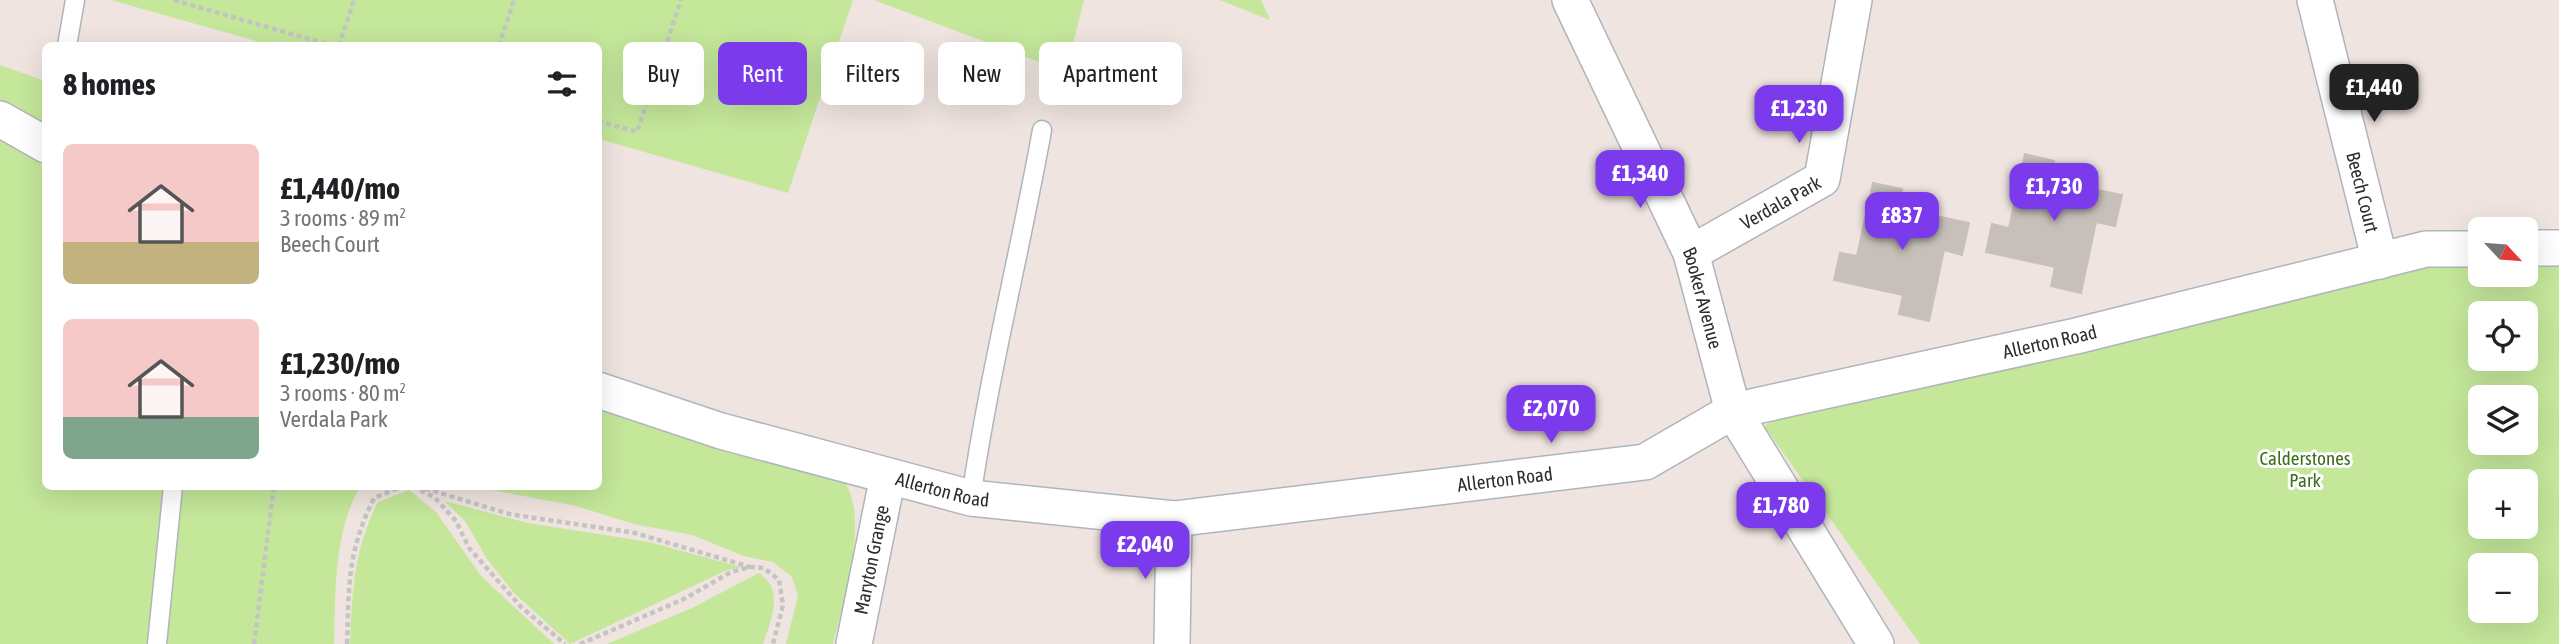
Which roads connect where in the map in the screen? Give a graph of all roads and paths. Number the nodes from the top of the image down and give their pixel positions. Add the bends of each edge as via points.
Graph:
1 (75, 0) edge
2 (174, 0) edge
3 (354, 0) edge
4 (514, 0) edge
5 (681, 0) edge
6 (1570, 0) edge
7 (1854, 0) edge
8 (2315, 0) edge
9 (189, 2) edge
10 (68, 42) edge
11 (320, 42) edge
12 (340, 42) edge
13 (500, 42) edge
14 (0, 118) edge
15 (602, 122) edge
16 (1042, 130) dead end
17 (42, 143) edge
18 (2468, 248) edge
19 (2538, 248) edge
20 (2559, 248) edge
21 (1691, 253) junction
22 (2380, 261) junction
23 (602, 391) edge
24 (1733, 411) junction
25 (888, 476) junction
26 (173, 490) edge
27 (273, 490) edge
28 (393, 490) edge
29 (422, 490) edge
30 (428, 490) edge
31 (971, 498) junction
32 (1174, 519) junction
33 (750, 567) junction
34 (157, 644) edge
35 (254, 644) edge
36 (347, 644) edge
37 (565, 644) edge
38 (580, 644) edge
39 (773, 644) edge
40 (854, 644) edge
41 (1172, 644) edge
42 (1876, 644) edge

1 - 10 lane
2 - 9 path
3 - 12 path
4 - 13 path
5 - 15 path via 637,132
6 - 21 street, Booker Avenue
7 - 21 street, Verdala Park via 1822,179
8 - 22 street, Beech Court
9 - 11 path
14 - 17 street
16 - 31 lane via 985,401
18 - 22 street, Allerton Road via 2427,249
19 - 20 street
21 - 24 street, Booker Avenue
22 - 24 street, Allerton Road via 2076,336
23 - 25 street, Allerton Road
24 - 32 street, Allerton Road via 1644,462
24 - 42 street, Booker Avenue
25 - 31 street, Allerton Road
25 - 40 street, Maryton Grange
26 - 34 lane
27 - 35 path
28 - 36 path via 374,498 361,524 347,580
29 - 37 path via 456,521 469,548 521,607
30 - 33 path via 509,514 635,533
31 - 32 street, Allerton Road
32 - 41 street
33 - 38 path
33 - 39 path via 764,568 779,580 783,605

